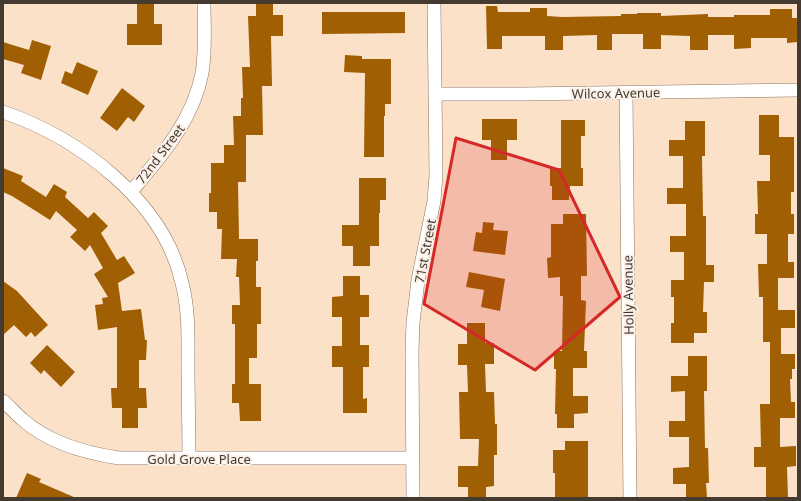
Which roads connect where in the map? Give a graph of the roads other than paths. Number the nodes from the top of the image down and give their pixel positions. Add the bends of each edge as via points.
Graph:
1 (204, 3) edge
2 (434, 3) edge
3 (798, 90) edge
4 (626, 93) junction
5 (435, 94) junction
6 (3, 112) edge
7 (131, 192) junction
8 (3, 400) edge
9 (412, 458) junction
10 (189, 459) junction
11 (413, 498) edge
12 (630, 498) edge

1 - 7 street, 72nd Street via 202,73 191,108 172,141
2 - 5 street, 71st Street
3 - 4 street, Wilcox Avenue
4 - 5 street, Wilcox Avenue
4 - 12 street, Holly Avenue
5 - 9 street, 71st Street via 434,201 418,280 413,323
6 - 7 street via 27,121 65,141
7 - 10 street, 72nd Street via 162,232 172,252 182,283 188,322
8 - 10 street, Gold Grove Place via 31,426 83,451 119,458
9 - 10 street, Gold Grove Place
9 - 11 street, 71st Street

